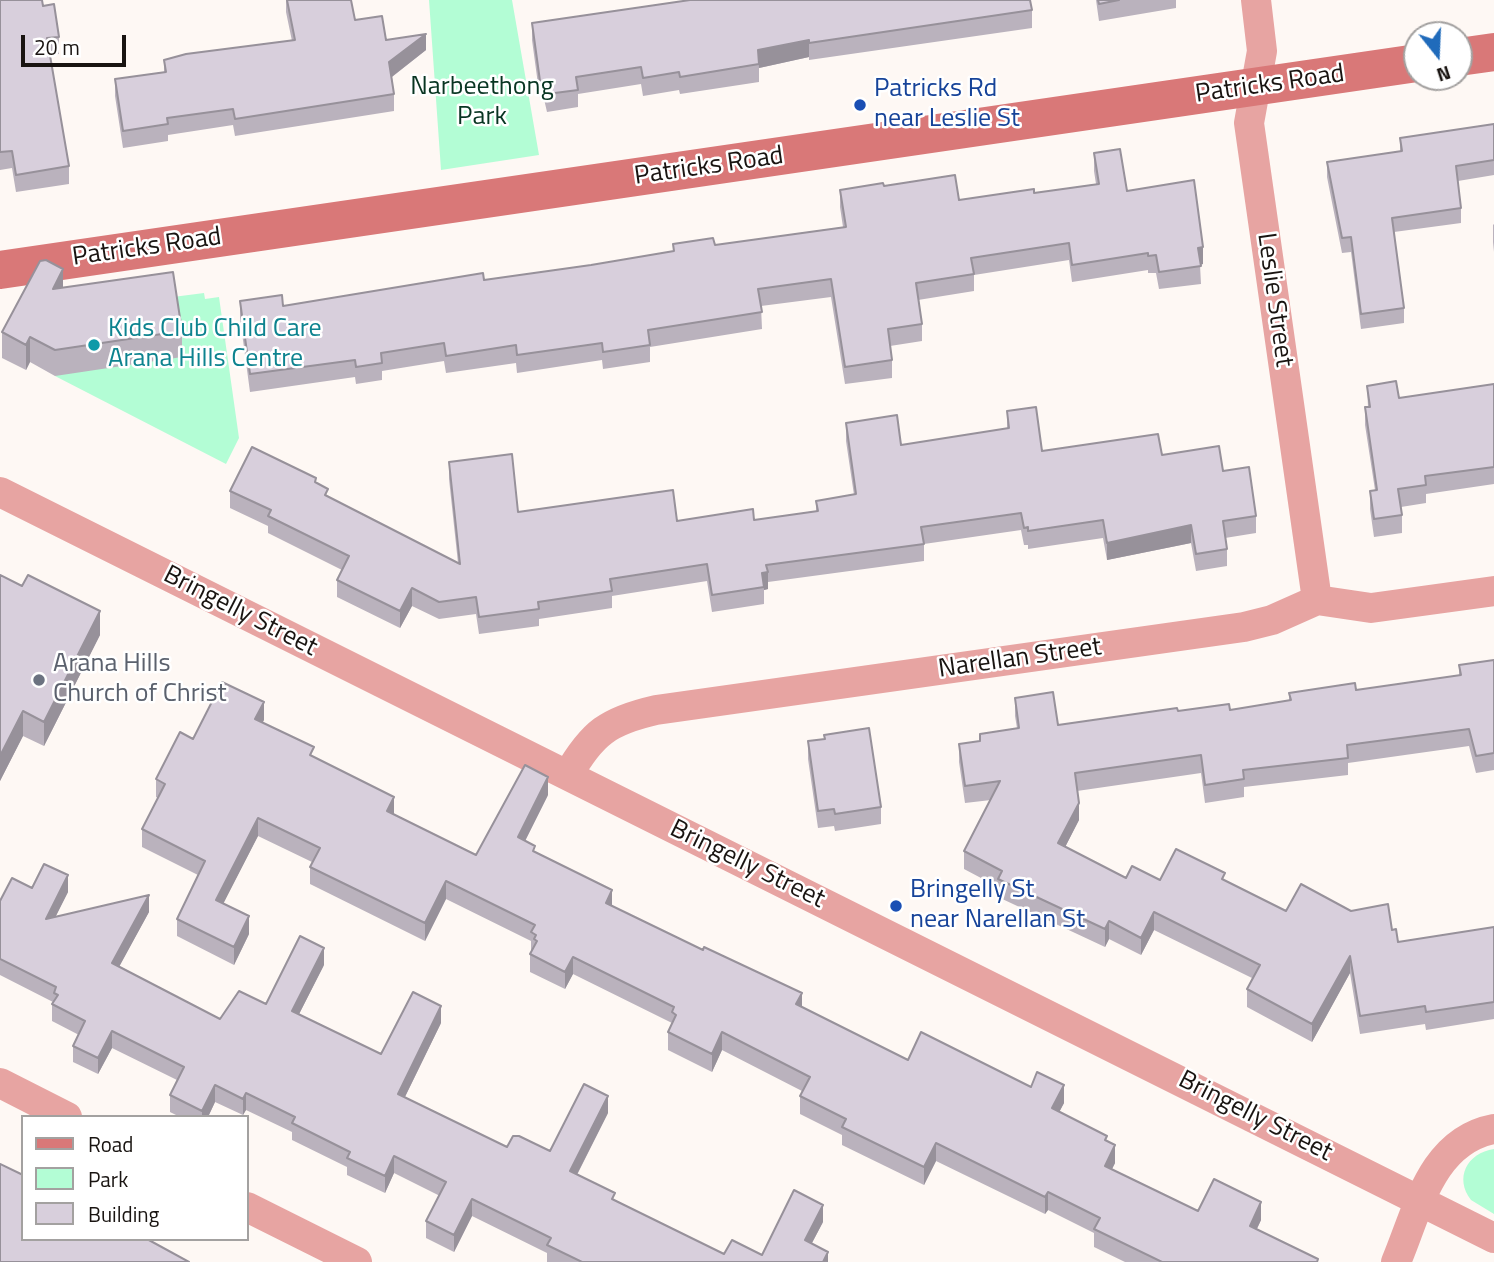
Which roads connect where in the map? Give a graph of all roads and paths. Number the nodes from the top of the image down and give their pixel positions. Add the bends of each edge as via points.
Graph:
1 (1255, 0) edge
2 (1494, 52) edge
3 (1473, 55) edge
4 (1403, 65) edge
5 (1255, 87) junction
6 (0, 270) edge
7 (0, 492) edge
8 (1494, 591) edge
9 (1317, 600) junction
10 (568, 775) junction
11 (0, 1083) edge
12 (63, 1115) edge
13 (1494, 1129) edge
14 (1422, 1201) junction
15 (248, 1208) edge
16 (1494, 1238) edge
17 (357, 1262) edge
18 (1396, 1262) edge

1 - 5 street, Leslie Street via 1262,51
2 - 3 main road
4 - 5 main road, Patricks Road
5 - 6 main road, Patricks Road
5 - 9 street, Leslie Street via 1249,123
7 - 10 street, Bringelly Street
8 - 9 street via 1371,608
9 - 10 street, Narellan Street via 1244,627 631,715 599,731
10 - 14 street, Bringelly Street
11 - 12 street
13 - 14 street via 1471,1135 1449,1151
14 - 16 street, Bringelly Street
14 - 18 street
15 - 17 street

